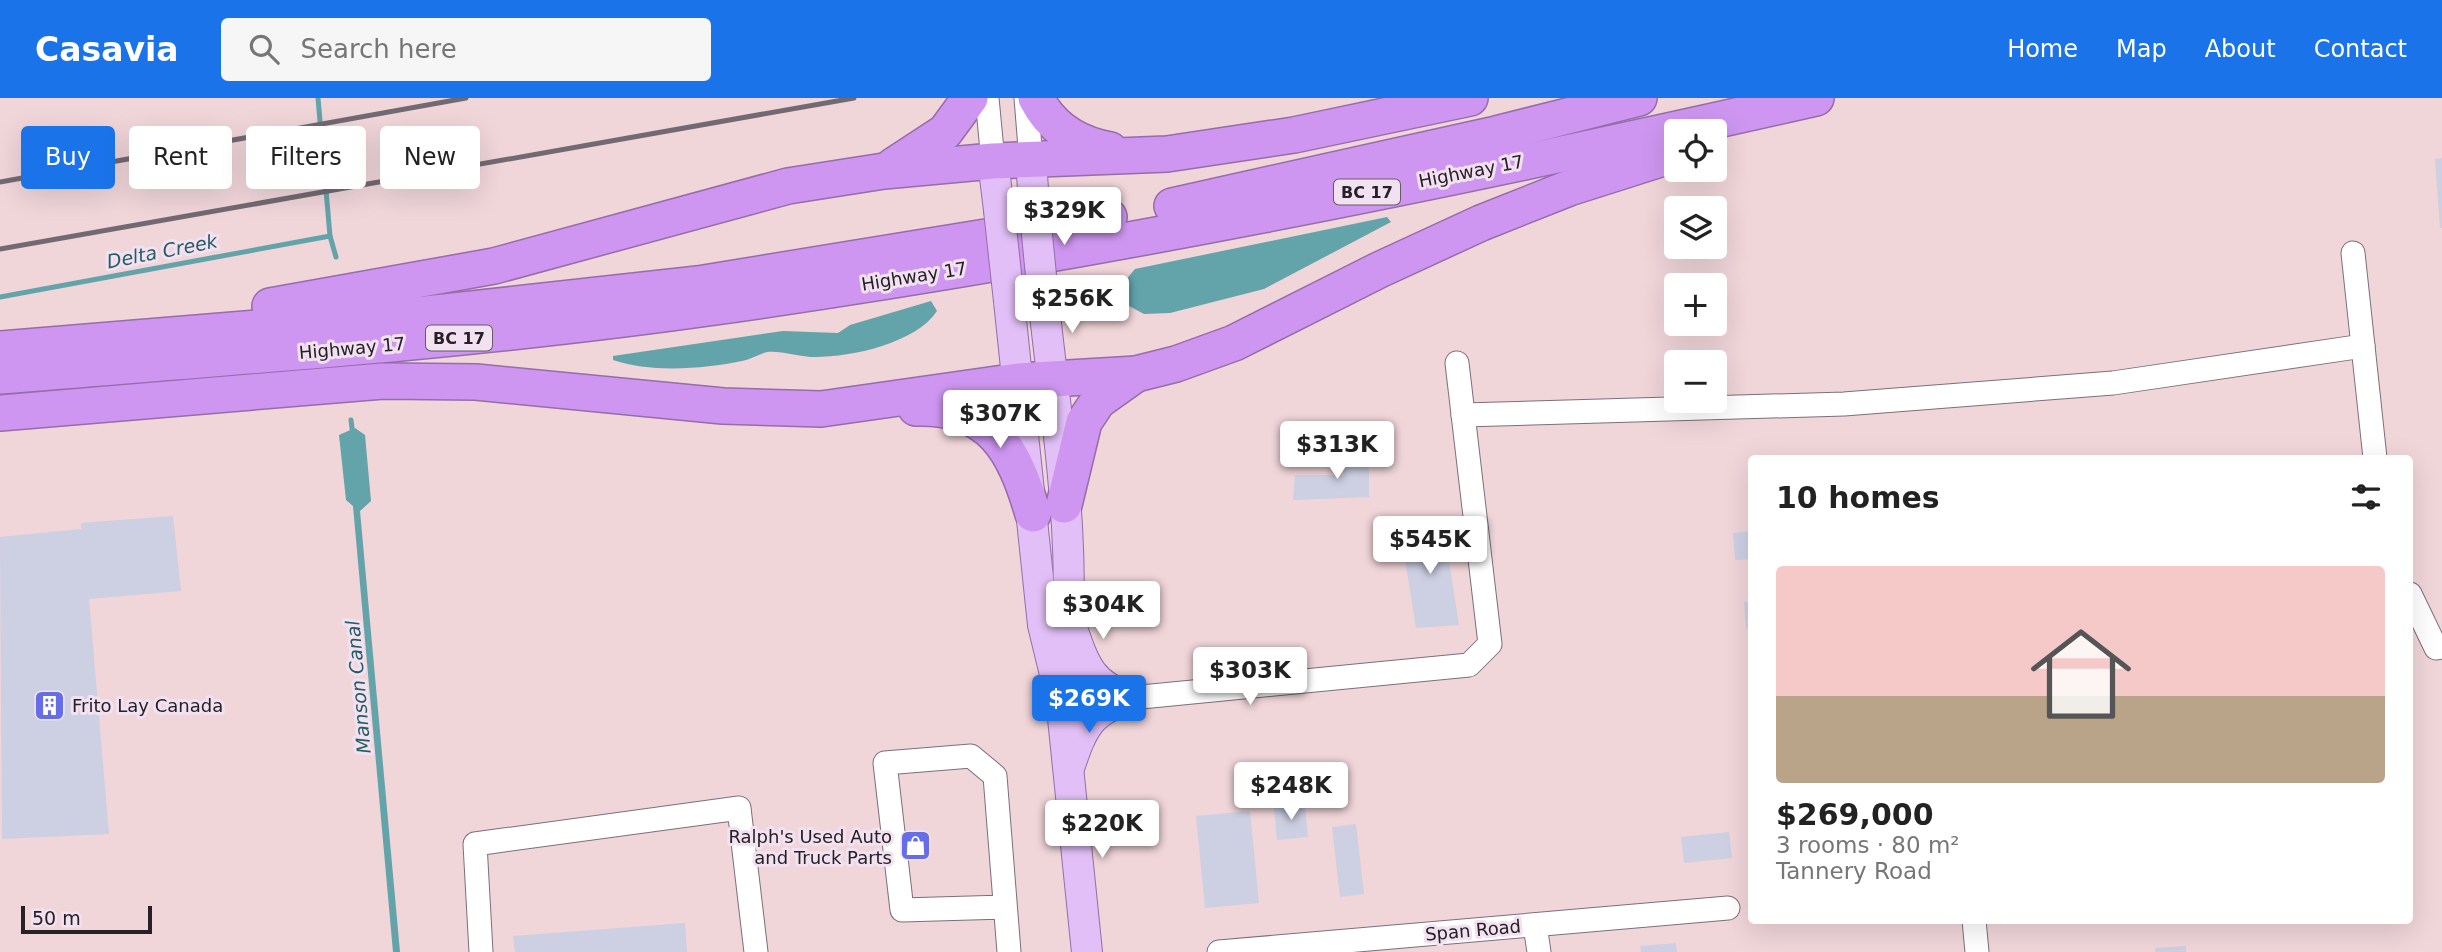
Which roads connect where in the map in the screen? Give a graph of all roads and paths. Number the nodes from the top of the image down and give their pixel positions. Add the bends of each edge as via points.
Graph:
1 (970, 98) edge
2 (987, 98) edge
3 (1026, 98) edge
4 (1036, 98) edge
5 (1470, 98) edge
6 (1639, 98) edge
7 (1816, 98) edge
8 (1829, 98) edge
9 (1727, 136) edge
10 (1030, 151) junction
11 (992, 153) junction
12 (1167, 155) junction
13 (1664, 159) edge
14 (884, 171) junction
15 (2353, 253) dead end
16 (2363, 346) junction
17 (0, 347) edge
18 (1457, 363) dead end
19 (1136, 374) junction
20 (0, 376) edge
21 (1035, 380) junction
22 (862, 405) junction
23 (0, 413) edge
24 (1463, 415) junction
25 (2375, 455) edge
26 (1048, 510) junction
27 (2413, 600) edge
28 (1071, 625) junction
29 (2442, 647) edge
30 (1131, 698) junction
31 (1061, 699) junction
32 (1067, 775) junction
33 (1005, 908) junction
34 (1728, 908) dead end
35 (1974, 924) edge
36 (1535, 925) junction
37 (481, 952) edge
38 (756, 952) edge
39 (1009, 952) edge
40 (1087, 952) edge
41 (1219, 952) edge
42 (1539, 952) edge
43 (1977, 952) edge

1 - 14 highway via 945,132
2 - 11 street
3 - 10 street
4 - 12 highway via 1072,139 1098,148
5 - 12 highway via 1294,135
6 - 17 highway, Highway 17 / BC 17 via 1178,205 698,284 440,312
7 - 20 highway, Highway 17 / BC 17 via 1169,231 916,276 429,342
8 - 9 highway
10 - 11 highway
10 - 12 highway
10 - 21 main road, bridge via 1043,296
11 - 14 highway
11 - 21 main road, bridge via 1009,301
13 - 19 highway via 1569,188 1481,223 1234,343
14 - 17 highway via 737,198 494,266 281,305
15 - 16 street
16 - 24 street via 2113,383 1844,404
16 - 25 street
18 - 24 street
19 - 21 highway
19 - 26 highway via 1098,401 1084,422
21 - 22 highway
21 - 26 main road
22 - 23 highway via 760,408 523,385 383,381
22 - 26 highway via 938,407 981,423 1013,457
24 - 30 street via 1490,644 1469,665
26 - 28 main road
26 - 31 main road via 1043,625
27 - 29 street via 2436,648
28 - 30 main road via 1083,662 1095,679
28 - 31 main road
30 - 32 main road via 1098,711 1081,734
31 - 32 main road
32 - 40 main road
33 - 33 street via 995,776 971,755 885,763 902,910
33 - 39 street
34 - 36 street, Span Road
35 - 43 street
36 - 41 street, Span Road
36 - 42 street
37 - 38 street via 475,844 739,808

